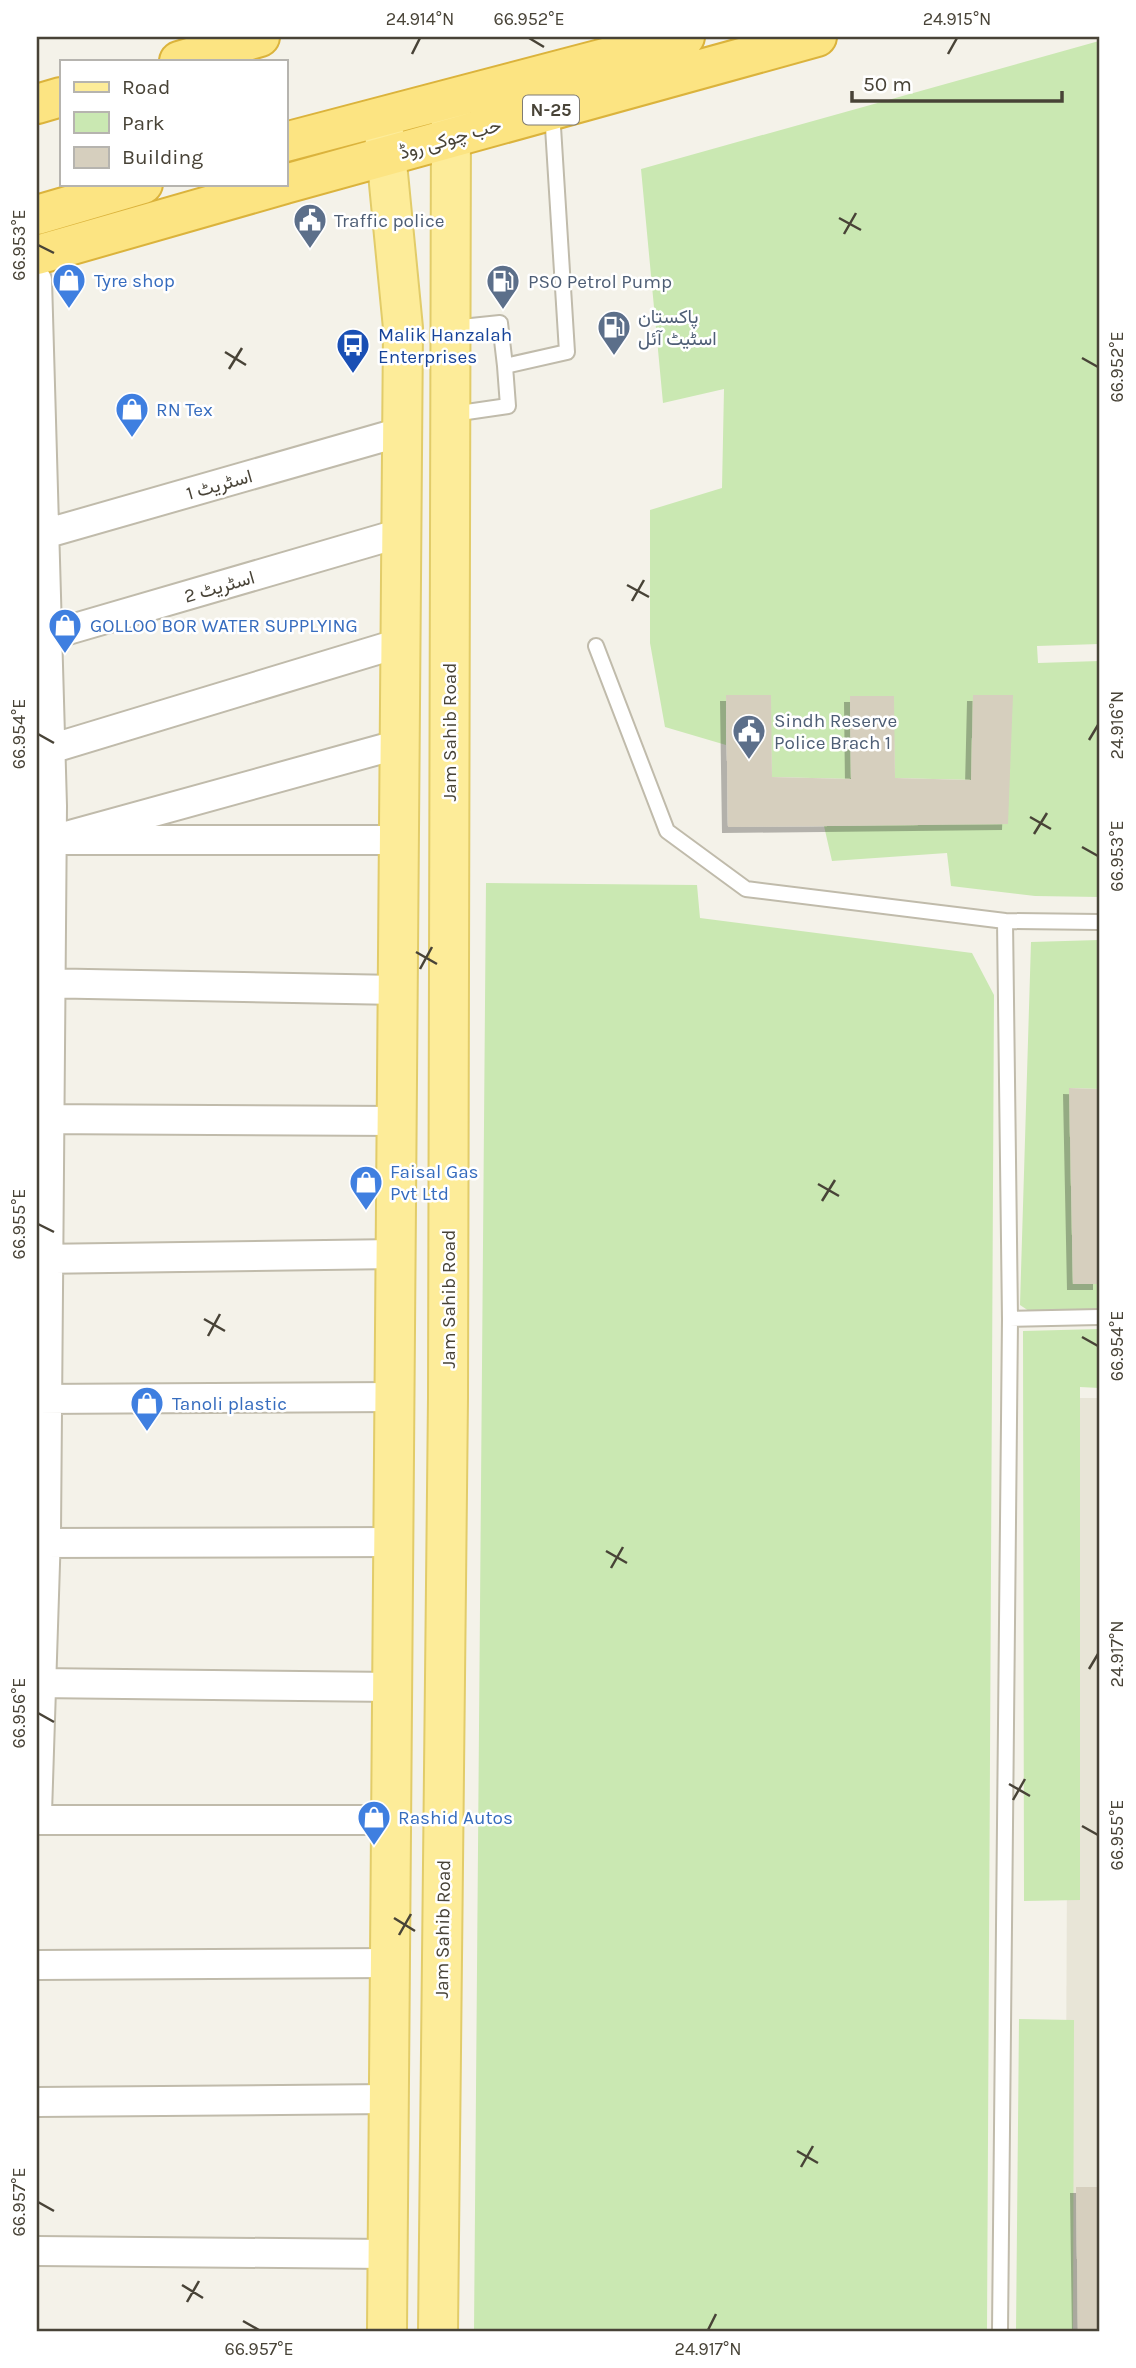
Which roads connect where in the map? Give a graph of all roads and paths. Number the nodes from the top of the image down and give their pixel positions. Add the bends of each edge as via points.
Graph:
1 (260, 37) edge
2 (685, 37) edge
3 (817, 37) edge
4 (182, 60) edge
5 (60, 97) edge
6 (451, 98) junction
7 (37, 104) edge
8 (552, 110) junction
9 (383, 116) junction
10 (451, 138) junction
11 (287, 141) edge
12 (386, 156) junction
13 (287, 183) edge
14 (137, 186) edge
15 (278, 186) edge
16 (37, 215) edge
17 (37, 255) edge
18 (37, 280) edge
19 (450, 328) junction
20 (505, 366) junction
21 (450, 415) junction
22 (401, 432) junction
23 (39, 443) edge
24 (401, 533) junction
25 (41, 535) edge
26 (42, 637) edge
27 (400, 643) junction
28 (596, 646) dead end
29 (400, 744) junction
30 (44, 751) edge
31 (52, 840) junction
32 (399, 840) junction
33 (1005, 921) junction
34 (1099, 922) edge
35 (44, 983) edge
36 (398, 990) junction
37 (43, 1119) edge
38 (397, 1121) junction
39 (396, 1254) junction
40 (42, 1259) edge
41 (1099, 1317) edge
42 (1010, 1319) junction
43 (396, 1397) junction
44 (42, 1399) edge
45 (395, 1542) junction
46 (41, 1543) edge
47 (39, 1683) edge
48 (394, 1687) junction
49 (37, 1813) edge
50 (392, 1820) junction
51 (37, 1821) edge
52 (391, 1963) junction
53 (37, 1965) edge
54 (390, 2099) junction
55 (37, 2102) edge
56 (37, 2251) edge
57 (387, 2254) junction
58 (387, 2331) edge
59 (438, 2331) edge
60 (1000, 2331) edge

1 - 4 highway
2 - 6 highway, حب چوکی روڈ / N-25
3 - 8 highway, حب چوکی روڈ / N-25
5 - 7 highway
6 - 9 highway, حب چوکی روڈ / N-25
6 - 10 main road, Jam Sahib Road
8 - 10 highway, حب چوکی روڈ / N-25
8 - 20 lane via 567,352
9 - 11 highway, حب چوکی روڈ / N-25
9 - 12 main road
10 - 12 highway, حب چوکی روڈ / N-25
10 - 19 main road, Jam Sahib Road
12 - 13 highway, حب چوکی روڈ / N-25
12 - 22 main road via 403,328
14 - 16 highway
15 - 17 highway, حب چوکی روڈ / N-25
18 - 23 street
19 - 20 lane via 500,323
19 - 21 main road, Jam Sahib Road
20 - 21 lane via 508,406
21 - 59 main road, Jam Sahib Road via 448,1398
22 - 24 main road
22 - 25 street, اسٹریٹ 1
23 - 25 street
24 - 26 street, اسٹریٹ 2
24 - 27 main road
25 - 26 street
26 - 30 street
27 - 29 main road
27 - 30 street
28 - 33 lane via 667,831 746,889
29 - 31 street
29 - 32 main road
30 - 31 street
31 - 32 street
31 - 35 street
32 - 36 main road
33 - 34 lane
33 - 42 lane
35 - 36 street
35 - 37 street
36 - 38 main road
37 - 38 street
37 - 40 street
38 - 39 main road
39 - 40 street
39 - 43 main road
40 - 44 street
41 - 42 lane
42 - 60 lane
43 - 44 street
43 - 45 main road
44 - 46 street
45 - 46 street
45 - 48 main road
46 - 47 street
47 - 48 street
47 - 49 street
48 - 50 main road
50 - 51 street
50 - 52 main road
52 - 53 street
52 - 54 main road
54 - 55 street
54 - 57 main road
56 - 57 street
57 - 58 main road

